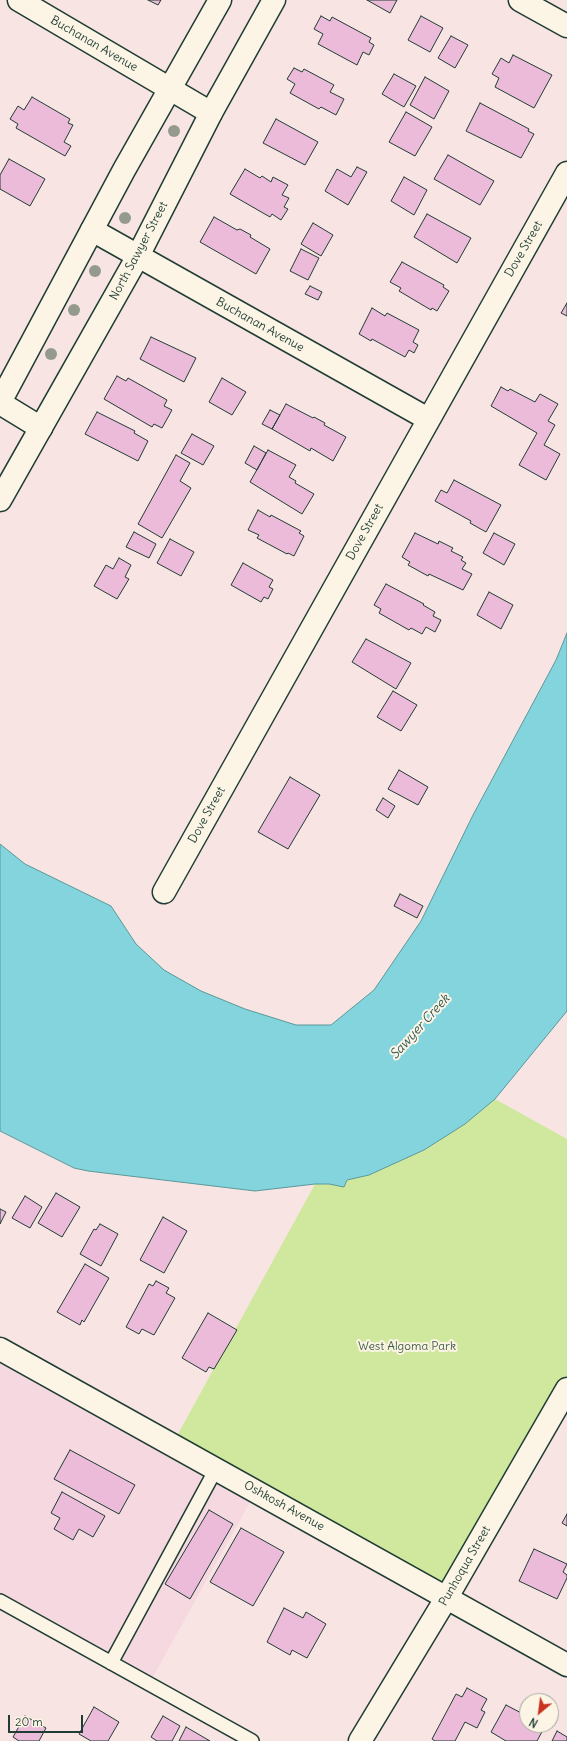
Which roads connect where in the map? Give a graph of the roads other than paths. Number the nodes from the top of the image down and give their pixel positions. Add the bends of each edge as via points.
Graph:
1 (19, 0) edge
2 (220, 0) edge
3 (274, 0) edge
4 (520, 0) edge
5 (567, 26) edge
6 (171, 90) junction
7 (211, 113) junction
8 (567, 173) edge
9 (92, 230) junction
10 (138, 256) junction
11 (0, 402) edge
12 (428, 419) junction
13 (41, 428) junction
14 (0, 500) edge
15 (164, 892) dead end
16 (0, 1348) edge
17 (566, 1391) edge
18 (216, 1469) junction
19 (447, 1597) junction
20 (0, 1601) edge
21 (111, 1663) junction
22 (567, 1665) edge
23 (252, 1741) edge
24 (360, 1741) edge

1 - 6 street, Buchanan Avenue
2 - 6 street
3 - 7 street, North Sawyer Street
4 - 5 street
6 - 7 street, Buchanan Avenue
6 - 9 street
7 - 10 street, North Sawyer Street
8 - 12 street, Dove Street
9 - 10 street, Buchanan Avenue
9 - 11 street
10 - 12 street, Buchanan Avenue
10 - 13 street, North Sawyer Street
11 - 13 street
12 - 15 street, Dove Street
13 - 14 street, North Sawyer Street
16 - 18 street, Oshkosh Avenue
17 - 19 street, Punhoqua Street
18 - 19 street, Oshkosh Avenue
18 - 21 lane
19 - 22 street, Oshkosh Avenue
19 - 24 street, Punhoqua Street
20 - 21 lane
21 - 23 lane

